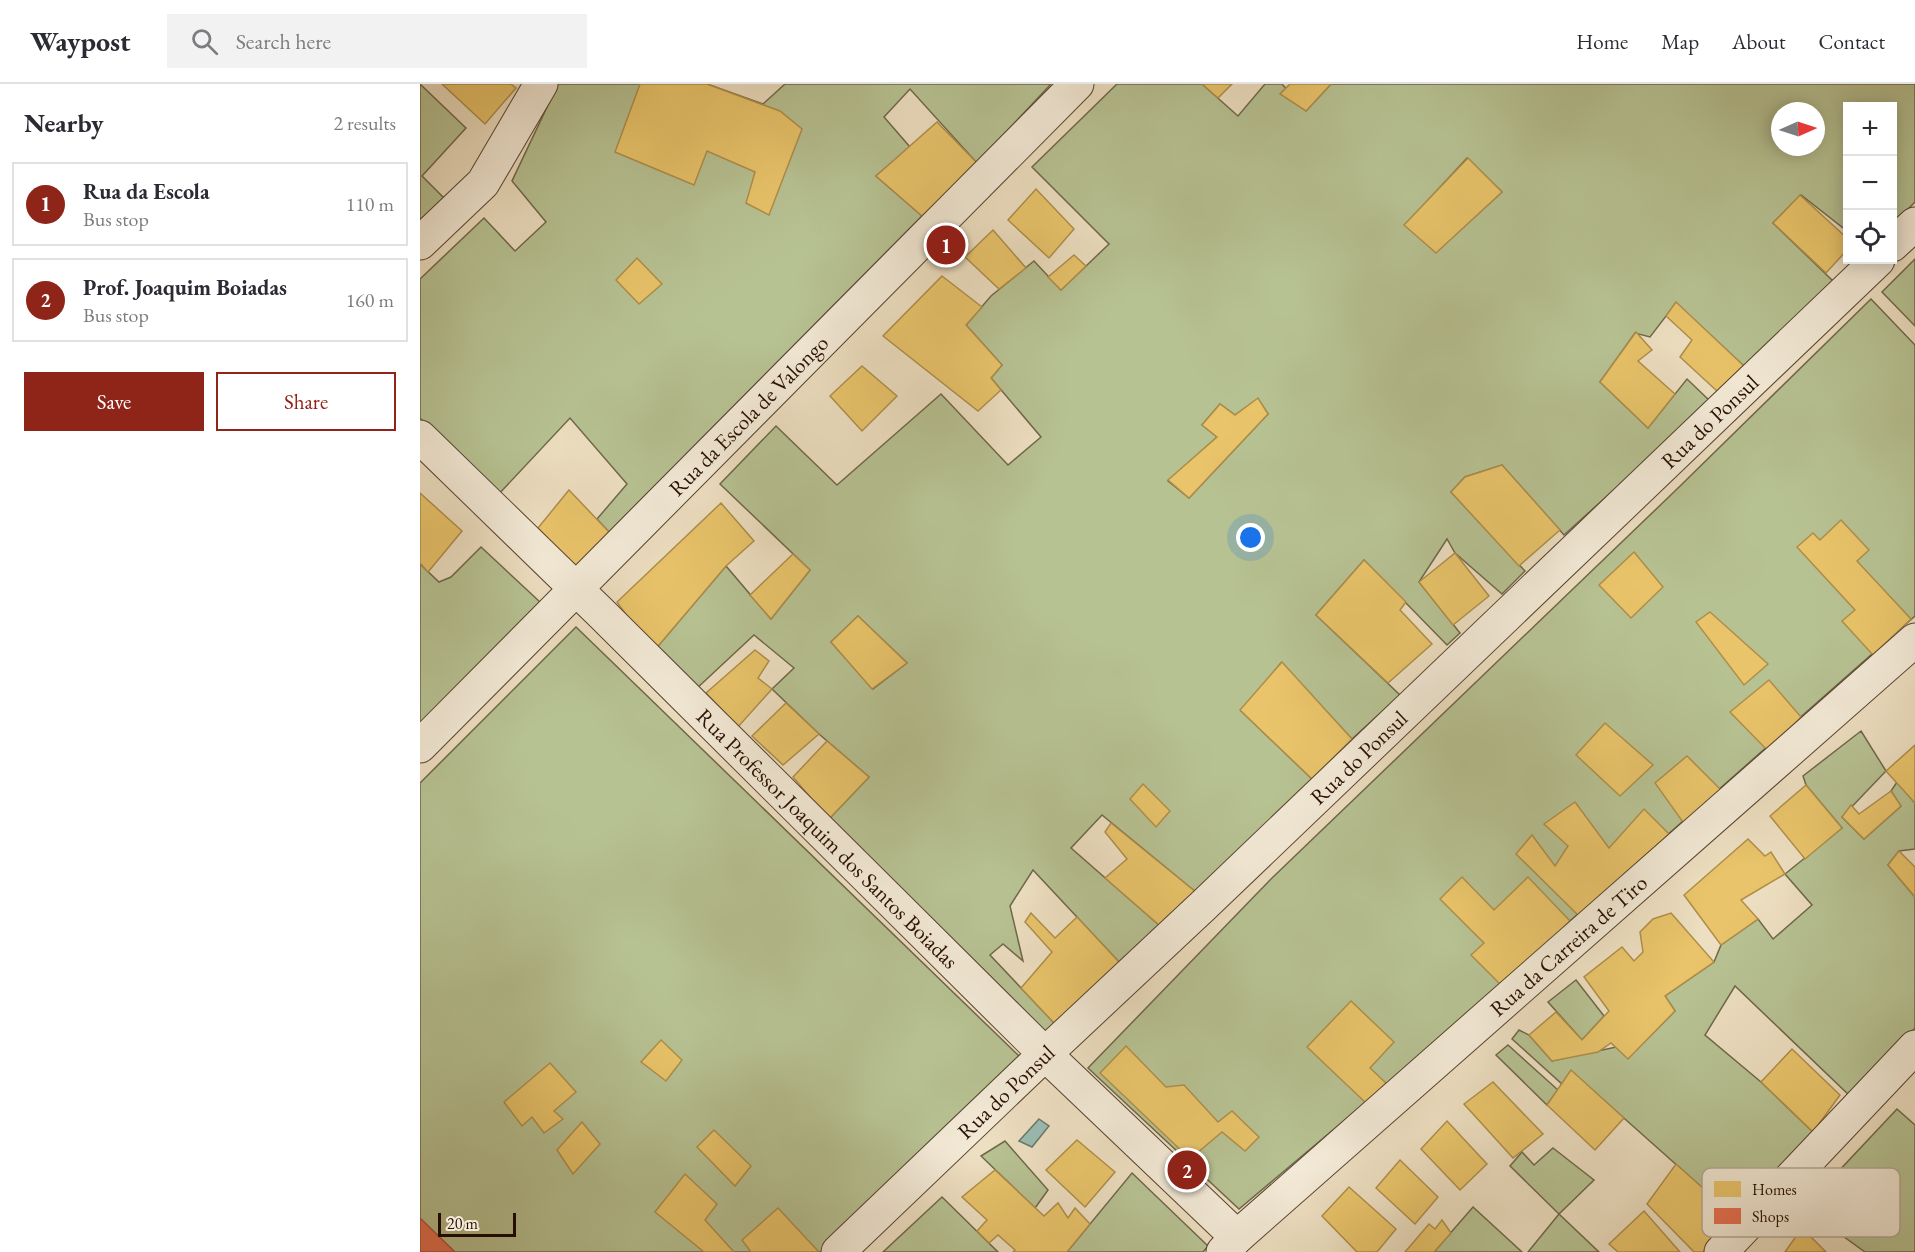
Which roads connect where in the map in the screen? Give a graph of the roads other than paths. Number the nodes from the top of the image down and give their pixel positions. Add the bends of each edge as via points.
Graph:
1 (541, 84) edge
2 (1077, 84) edge
3 (1915, 224) edge
4 (1897, 241) edge
5 (420, 243) edge
6 (1874, 264) edge
7 (420, 437) edge
8 (576, 588) junction
9 (1915, 640) edge
10 (420, 746) edge
11 (1915, 1047) edge
12 (1045, 1054) junction
13 (1800, 1168) edge
14 (1734, 1237) edge
15 (1230, 1244) edge
16 (838, 1252) edge
17 (1720, 1252) edge

1 - 5 street via 483,183
2 - 8 street, Rua da Escola de Valongo
3 - 4 street
6 - 12 street, Rua do Ponsul
7 - 8 street, Rua Professor Joaquim dos Santos Boiadas
8 - 10 street, Rua da Escola de Valongo
8 - 12 street, Rua Professor Joaquim dos Santos Boiadas
9 - 15 street, Rua da Carreira de Tiro
11 - 13 street
12 - 15 street, Rua Professor Joaquim dos Santos Boiadas
12 - 16 street, Rua do Ponsul
14 - 17 street

